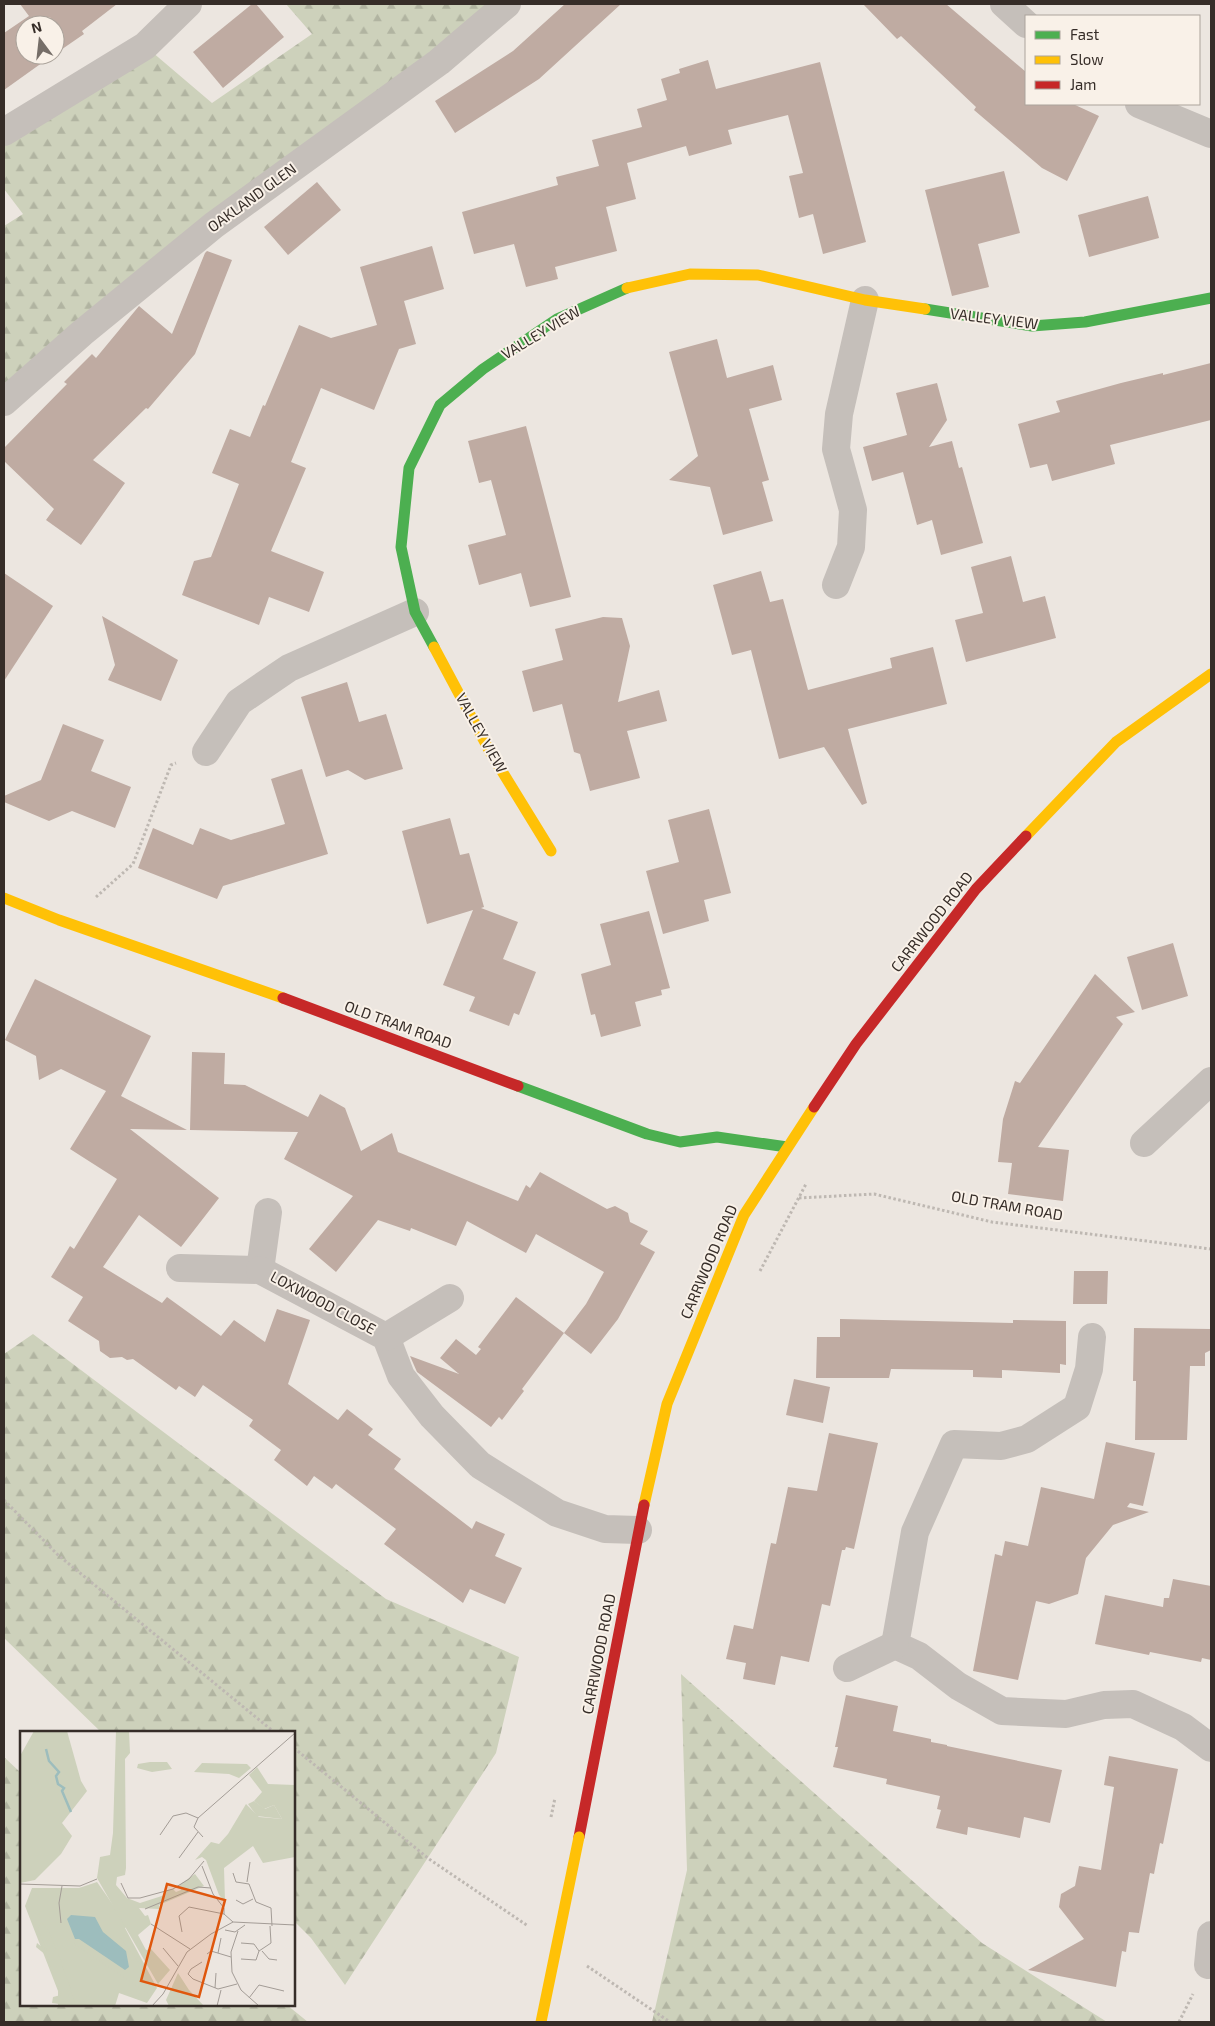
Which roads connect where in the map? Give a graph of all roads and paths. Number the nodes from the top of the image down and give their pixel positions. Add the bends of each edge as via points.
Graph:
1 (188, 4) edge
2 (507, 4) edge
3 (1004, 4) edge
4 (1025, 23) edge
5 (1141, 105) edge
6 (4, 132) edge
7 (1211, 134) edge
8 (1211, 298) edge
9 (865, 300) junction
10 (4, 402) edge
11 (836, 585) dead end
12 (415, 612) junction
13 (1211, 674) edge
14 (206, 752) joint
15 (552, 852) dead end
16 (4, 898) edge
17 (59, 920) junction
18 (1211, 1081) edge
19 (1144, 1142) dead end
20 (787, 1147) junction
21 (807, 1182) dead end
22 (799, 1198) junction
23 (268, 1212) dead end
24 (1211, 1249) edge
25 (180, 1268) dead end
26 (260, 1270) junction
27 (758, 1275) dead end
28 (450, 1298) dead end
29 (386, 1337) junction
30 (1092, 1337) dead end
31 (4, 1500) edge
32 (638, 1530) junction
33 (895, 1645) junction
34 (847, 1668) dead end
35 (273, 1731) edge
36 (1211, 1748) edge
37 (295, 1749) edge
38 (534, 1930) dead end
39 (1211, 1935) edge
40 (582, 1963) dead end
41 (1208, 1964) dead end
42 (662, 2017) junction
43 (542, 2022) edge
44 (660, 2022) edge
45 (670, 2022) edge

1 - 6 street via 145,46
2 - 10 street, OAKLAND GLEN via 439,62 214,225
3 - 4 street
5 - 7 street
8 - 9 street, VALLEY VIEW via 1085,322 1032,326
9 - 11 street via 839,414 836,449 853,510 851,547
9 - 12 street, VALLEY VIEW via 758,275 690,274 626,288 557,319 483,369 440,405 409,468 401,546
12 - 14 street via 289,668 239,702
12 - 15 street, VALLEY VIEW via 489,750
13 - 20 street, CARRWOOD ROAD via 1116,742 976,889 856,1044
14 - 17 path via 171,765 133,864 90,902
16 - 17 street, OLD TRAM ROAD
17 - 20 street, OLD TRAM ROAD via 314,1010 647,1134 680,1142 717,1138
18 - 19 street
20 - 32 street, CARRWOOD ROAD via 744,1215 667,1404
21 - 22 path
22 - 24 path, OLD TRAM ROAD via 874,1194 992,1222
22 - 27 path
23 - 26 street, LOXWOOD CLOSE
25 - 26 street, LOXWOOD CLOSE
26 - 29 street, LOXWOOD CLOSE
28 - 29 street, LOXWOOD CLOSE
29 - 32 street, LOXWOOD CLOSE via 402,1376 432,1416 480,1465 557,1513 605,1529
30 - 33 street via 1089,1369 1077,1407 1026,1439 1001,1446 954,1444 915,1532
31 - 35 path via 58,1555
32 - 43 street, CARRWOOD ROAD, bridge
33 - 34 street
33 - 36 street via 919,1656 958,1686 1002,1711 1066,1714 1104,1705 1133,1704 1183,1727
37 - 38 path via 429,1859
39 - 41 street
40 - 42 path
42 - 44 path
42 - 45 path

